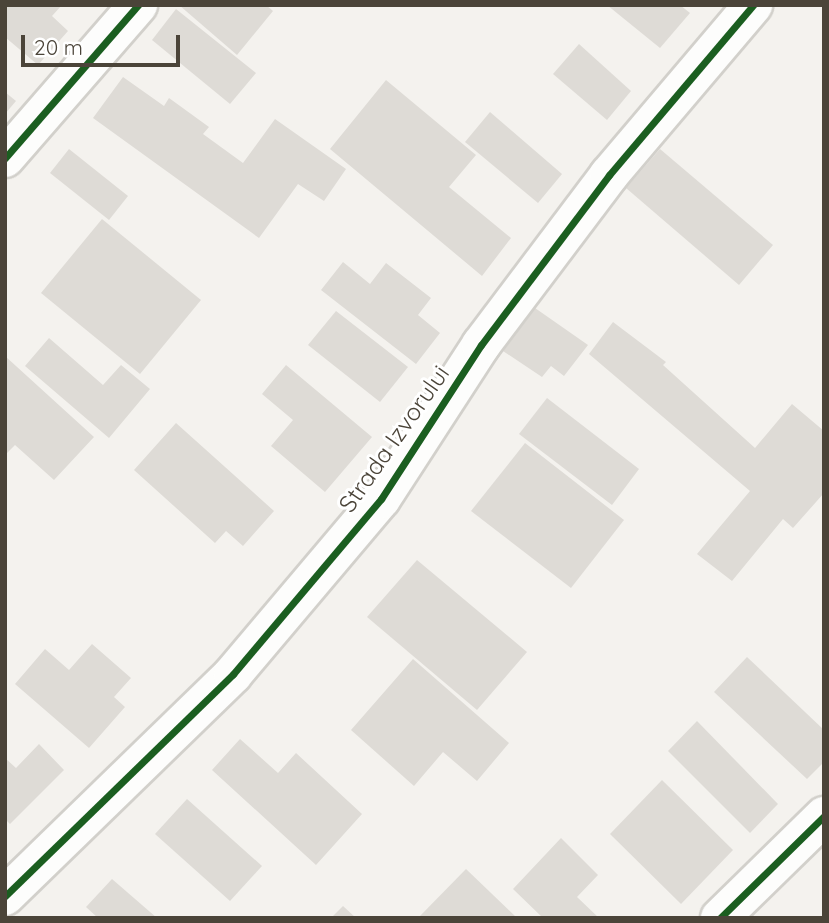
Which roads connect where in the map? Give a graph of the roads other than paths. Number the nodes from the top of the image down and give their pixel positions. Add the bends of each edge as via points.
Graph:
1 (138, 5) edge
2 (753, 5) edge
3 (5, 158) edge
4 (824, 816) edge
5 (5, 896) edge
6 (720, 918) edge

1 - 3 street
2 - 5 street, Strada Izvorului via 609,175 481,345 372,509 233,674
4 - 6 street

